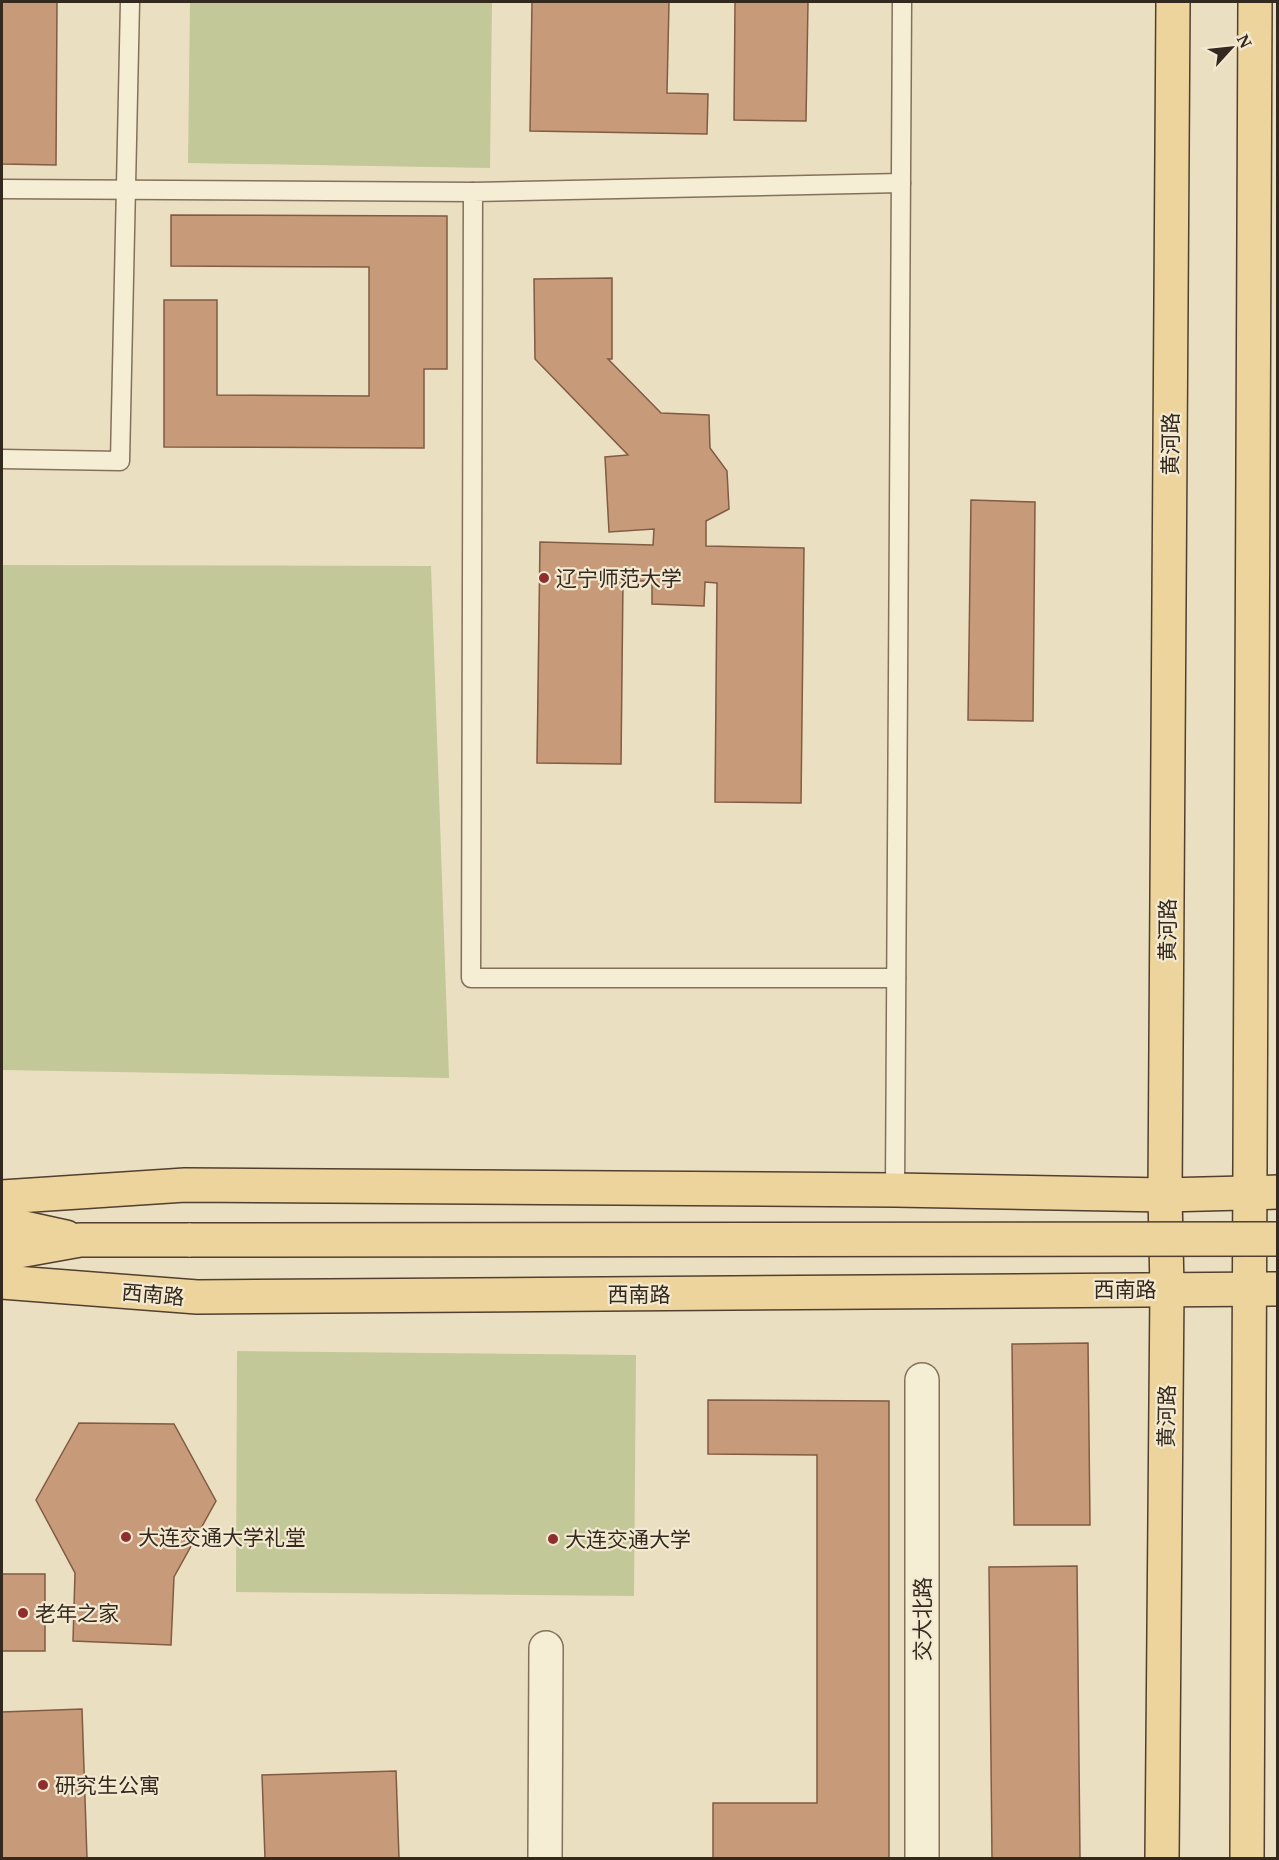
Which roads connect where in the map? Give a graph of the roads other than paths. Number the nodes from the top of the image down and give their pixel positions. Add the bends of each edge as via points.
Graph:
1 (130, 2) edge
2 (902, 2) edge
3 (1173, 2) edge
4 (1255, 2) edge
5 (901, 183) junction
6 (2, 189) edge
7 (127, 190) junction
8 (473, 192) junction
9 (2, 459) edge
10 (896, 978) junction
11 (895, 1190) junction
12 (1263, 1192) edge
13 (1165, 1195) junction
14 (2, 1197) edge
15 (2, 1222) edge
16 (1278, 1239) edge
17 (80, 1240) junction
18 (2, 1254) edge
19 (2, 1282) edge
20 (1167, 1289) junction
21 (1263, 1289) edge
22 (922, 1380) dead end
23 (546, 1648) dead end
24 (545, 1858) edge
25 (922, 1858) edge
26 (1162, 1858) edge
27 (1246, 1858) edge

1 - 7 lane
2 - 5 lane
3 - 13 main road, 黄河路
4 - 12 main road
5 - 8 lane
5 - 10 lane
6 - 7 lane
7 - 8 lane
7 - 9 lane via 120,461
8 - 10 lane via 471,978
10 - 11 lane
11 - 13 main road
11 - 14 main road via 185,1185
12 - 13 main road
12 - 21 main road
13 - 20 main road, 黄河路
15 - 17 main road
16 - 17 main road, bridge
17 - 18 main road
19 - 20 main road, 西南路 via 197,1298
20 - 21 main road, 西南路
20 - 26 main road, 黄河路
21 - 27 main road
22 - 25 street, 交大北路
23 - 24 street

